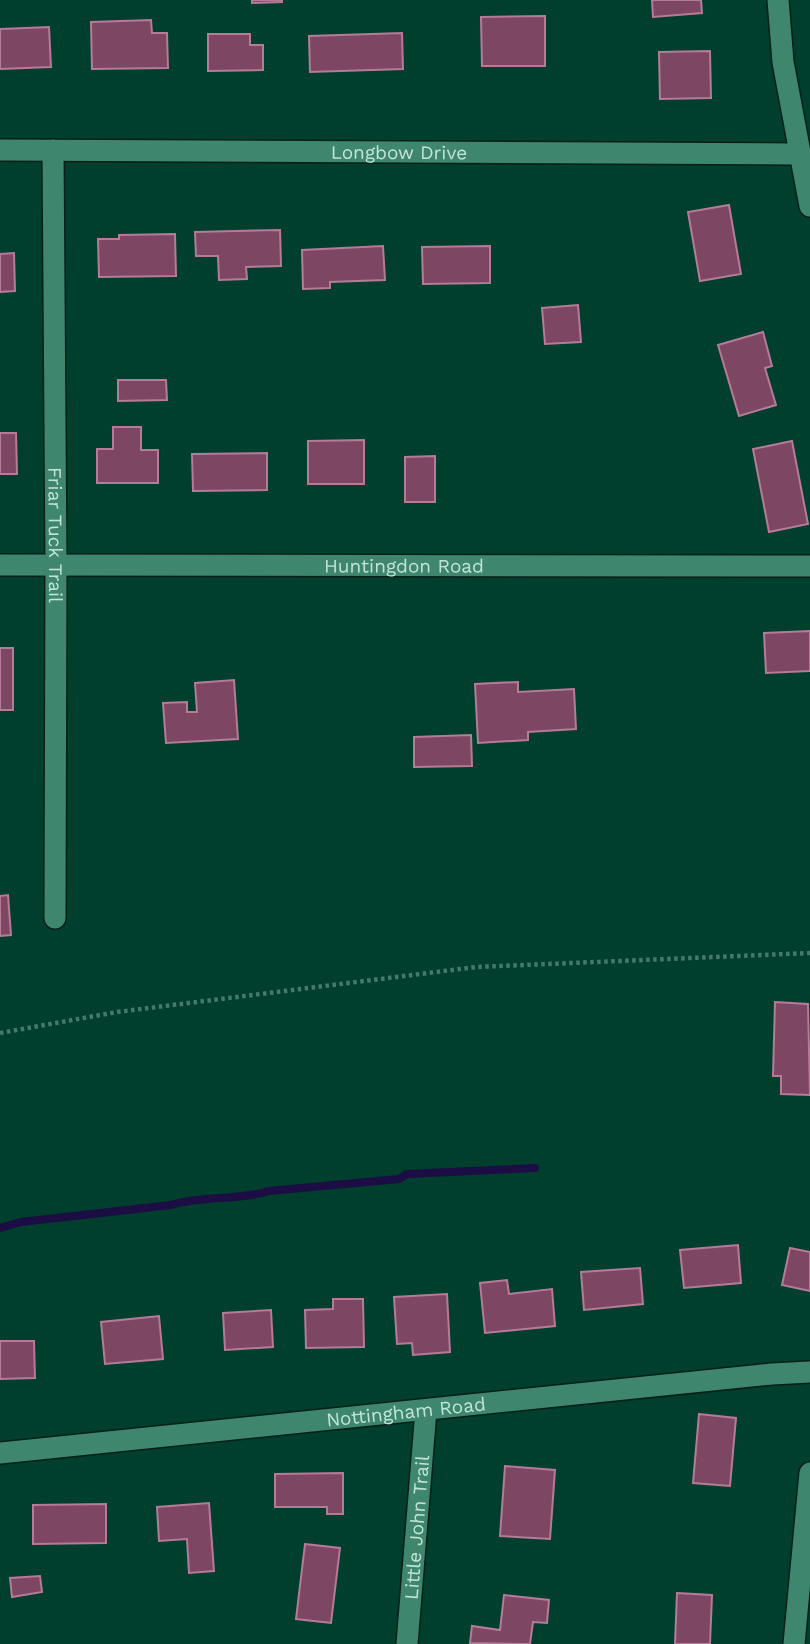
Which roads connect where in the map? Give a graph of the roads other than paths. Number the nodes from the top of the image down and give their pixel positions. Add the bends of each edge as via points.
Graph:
1 (778, 0) edge
2 (0, 150) edge
3 (52, 150) junction
4 (799, 154) junction
5 (810, 206) edge
6 (0, 565) edge
7 (56, 565) junction
8 (810, 566) edge
9 (55, 918) dead end
10 (810, 1372) edge
11 (426, 1410) junction
12 (0, 1453) edge
13 (810, 1473) edge
14 (407, 1644) edge
15 (794, 1644) edge

1 - 4 street
2 - 3 street, Longbow Drive
3 - 4 street, Longbow Drive
3 - 7 street, Friar Tuck Trail
4 - 5 street
6 - 7 street, Huntingdon Road
7 - 8 street, Huntingdon Road
7 - 9 street, Friar Tuck Trail
10 - 11 street, Nottingham Road
11 - 12 street, Nottingham Road
11 - 14 street, Little John Trail
13 - 15 street

